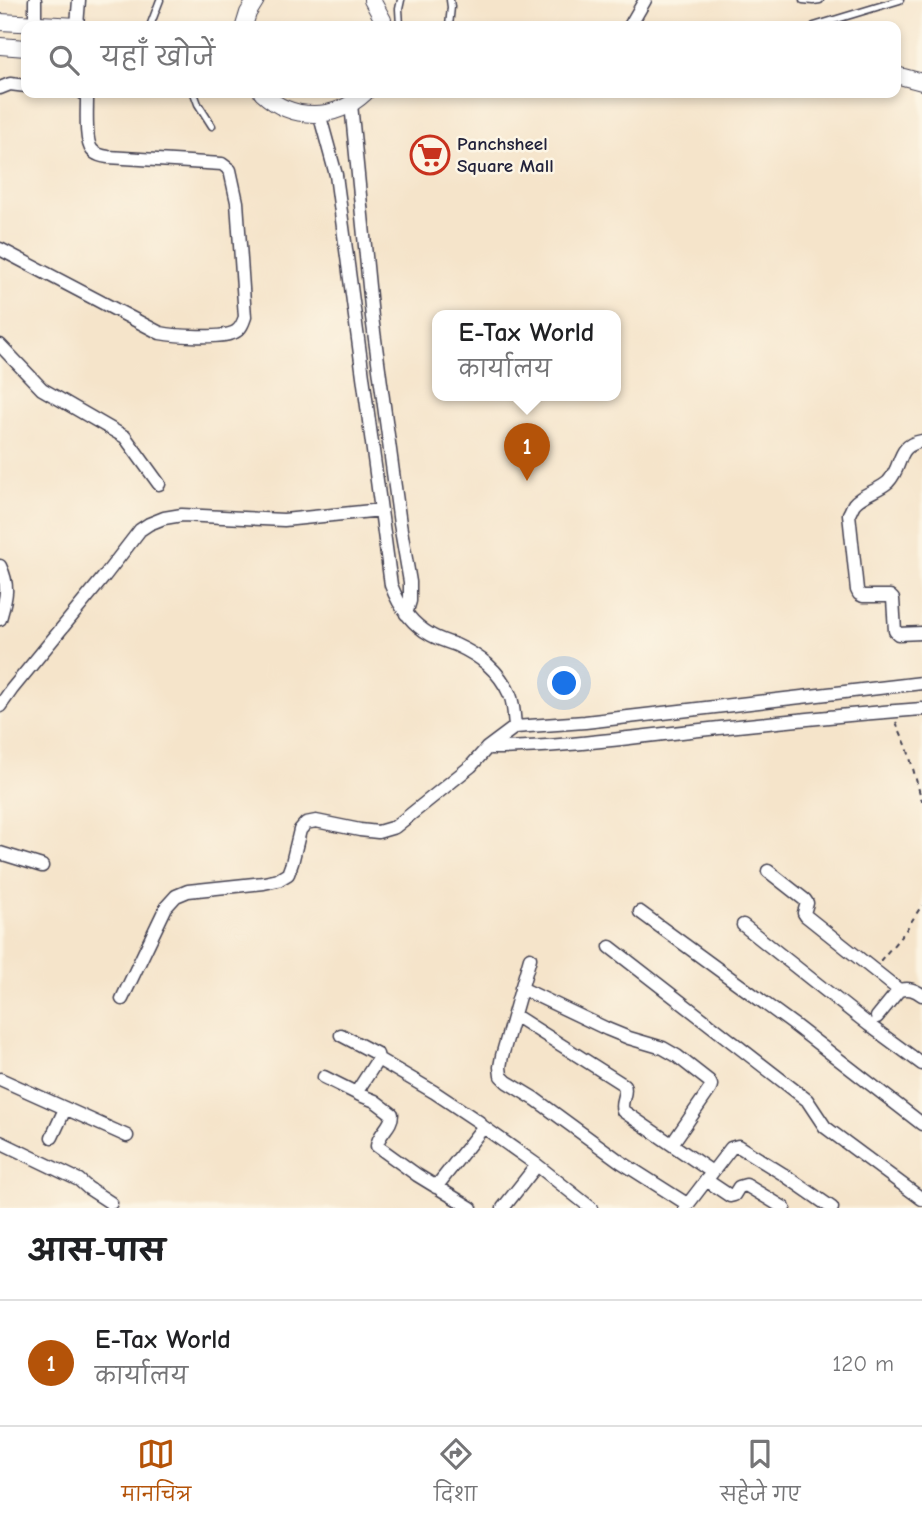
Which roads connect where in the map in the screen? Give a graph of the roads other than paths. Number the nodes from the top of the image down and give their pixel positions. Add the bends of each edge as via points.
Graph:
1 (35, 0) edge
2 (79, 0) edge
3 (160, 0) edge
4 (256, 0) edge
5 (372, 0) edge
6 (401, 0) edge
7 (450, 0) edge
8 (645, 0) edge
9 (803, 0) edge
10 (820, 0) edge
11 (900, 0) edge
12 (34, 21) edge
13 (77, 21) edge
14 (152, 21) edge
15 (246, 21) edge
16 (383, 21) edge
17 (400, 21) edge
18 (449, 21) edge
19 (633, 21) edge
20 (831, 21) edge
21 (0, 22) edge
22 (21, 23) edge
23 (0, 46) edge
24 (21, 48) edge
25 (901, 76) edge
26 (922, 82) edge
27 (21, 85) edge
28 (0, 88) edge
29 (85, 98) edge
30 (196, 98) edge
31 (268, 98) edge
32 (359, 98) edge
33 (351, 104) junction
34 (319, 113) junction
35 (212, 126) dead end
36 (357, 173) junction
37 (336, 175) junction
38 (0, 249) edge
39 (0, 345) edge
40 (922, 441) edge
41 (159, 484) dead end
42 (396, 493) junction
43 (379, 494) junction
44 (381, 510) junction
45 (0, 566) edge
46 (406, 614) junction
47 (0, 620) edge
48 (922, 633) edge
49 (0, 682) edge
50 (922, 683) edge
51 (12, 689) junction
52 (0, 706) edge
53 (922, 709) edge
54 (515, 727) junction
55 (487, 748) junction
56 (0, 853) edge
57 (43, 866) dead end
58 (768, 871) dead end
59 (640, 912) dead end
60 (743, 925) dead end
61 (610, 947) dead end
62 (530, 958) dead end
63 (521, 988) junction
64 (899, 990) junction
65 (922, 995) edge
66 (122, 999) dead end
67 (514, 1015) junction
68 (877, 1017) dead end
69 (341, 1035) dead end
70 (378, 1059) junction
71 (922, 1064) edge
72 (324, 1077) dead end
73 (0, 1079) edge
74 (360, 1095) junction
75 (65, 1109) junction
76 (922, 1124) edge
77 (482, 1126) junction
78 (127, 1136) dead end
79 (52, 1137) dead end
80 (0, 1142) edge
81 (672, 1144) junction
82 (537, 1165) junction
83 (709, 1176) junction
84 (436, 1187) junction
85 (922, 1199) edge
86 (111, 1203) dead end
87 (686, 1206) edge
88 (471, 1208) edge
89 (503, 1208) edge
90 (591, 1208) edge
91 (784, 1208) edge
92 (832, 1208) edge

1 - 12 street
2 - 13 street
3 - 14 lane
4 - 15 street
5 - 16 street
6 - 17 lane
7 - 18 lane
8 - 19 street
9 - 10 lane
11 - 20 lane
21 - 22 street
23 - 24 street
25 - 26 street
27 - 28 street
29 - 38 street via 88,142 97,154 222,164 230,170 237,202 245,317 241,327 220,334 160,333
30 - 35 lane
31 - 34 street via 285,109
32 - 33 street
33 - 34 street
33 - 36 street
34 - 37 street
36 - 37 street
36 - 42 street
37 - 43 street
39 - 41 street via 42,389 125,437
40 - 48 street via 904,449 890,480 855,503 849,514 859,594 890,596 895,631
42 - 43 street
42 - 46 street via 411,582
43 - 44 street
44 - 46 street via 391,585
44 - 51 street via 284,520 182,515 149,524
45 - 47 street via 7,586
46 - 54 street via 431,635 486,662 511,697
49 - 51 street
50 - 54 street
51 - 52 street
53 - 55 street
54 - 55 street
55 - 66 street via 395,827 378,832 306,823 288,874 278,880 176,896 166,907
56 - 57 street
58 - 64 street via 805,900 806,916
59 - 76 street
60 - 71 street
61 - 85 street via 807,1100 825,1127
62 - 63 street
63 - 67 street
63 - 81 street via 607,1029 663,1048 709,1081 710,1089
64 - 65 street via 914,989
64 - 68 street
67 - 81 street via 624,1085 623,1111
67 - 87 street via 501,1076
69 - 70 street via 374,1051
70 - 74 street via 360,1084
70 - 77 street
72 - 74 street
73 - 75 street
74 - 84 street via 392,1114 377,1146
75 - 78 street
75 - 79 street
77 - 82 street
77 - 84 street
80 - 86 street via 79,1180
81 - 83 street
82 - 89 street
82 - 90 street
83 - 87 street
83 - 91 street via 730,1196 746,1185
83 - 92 street via 731,1148 738,1146
84 - 88 street

